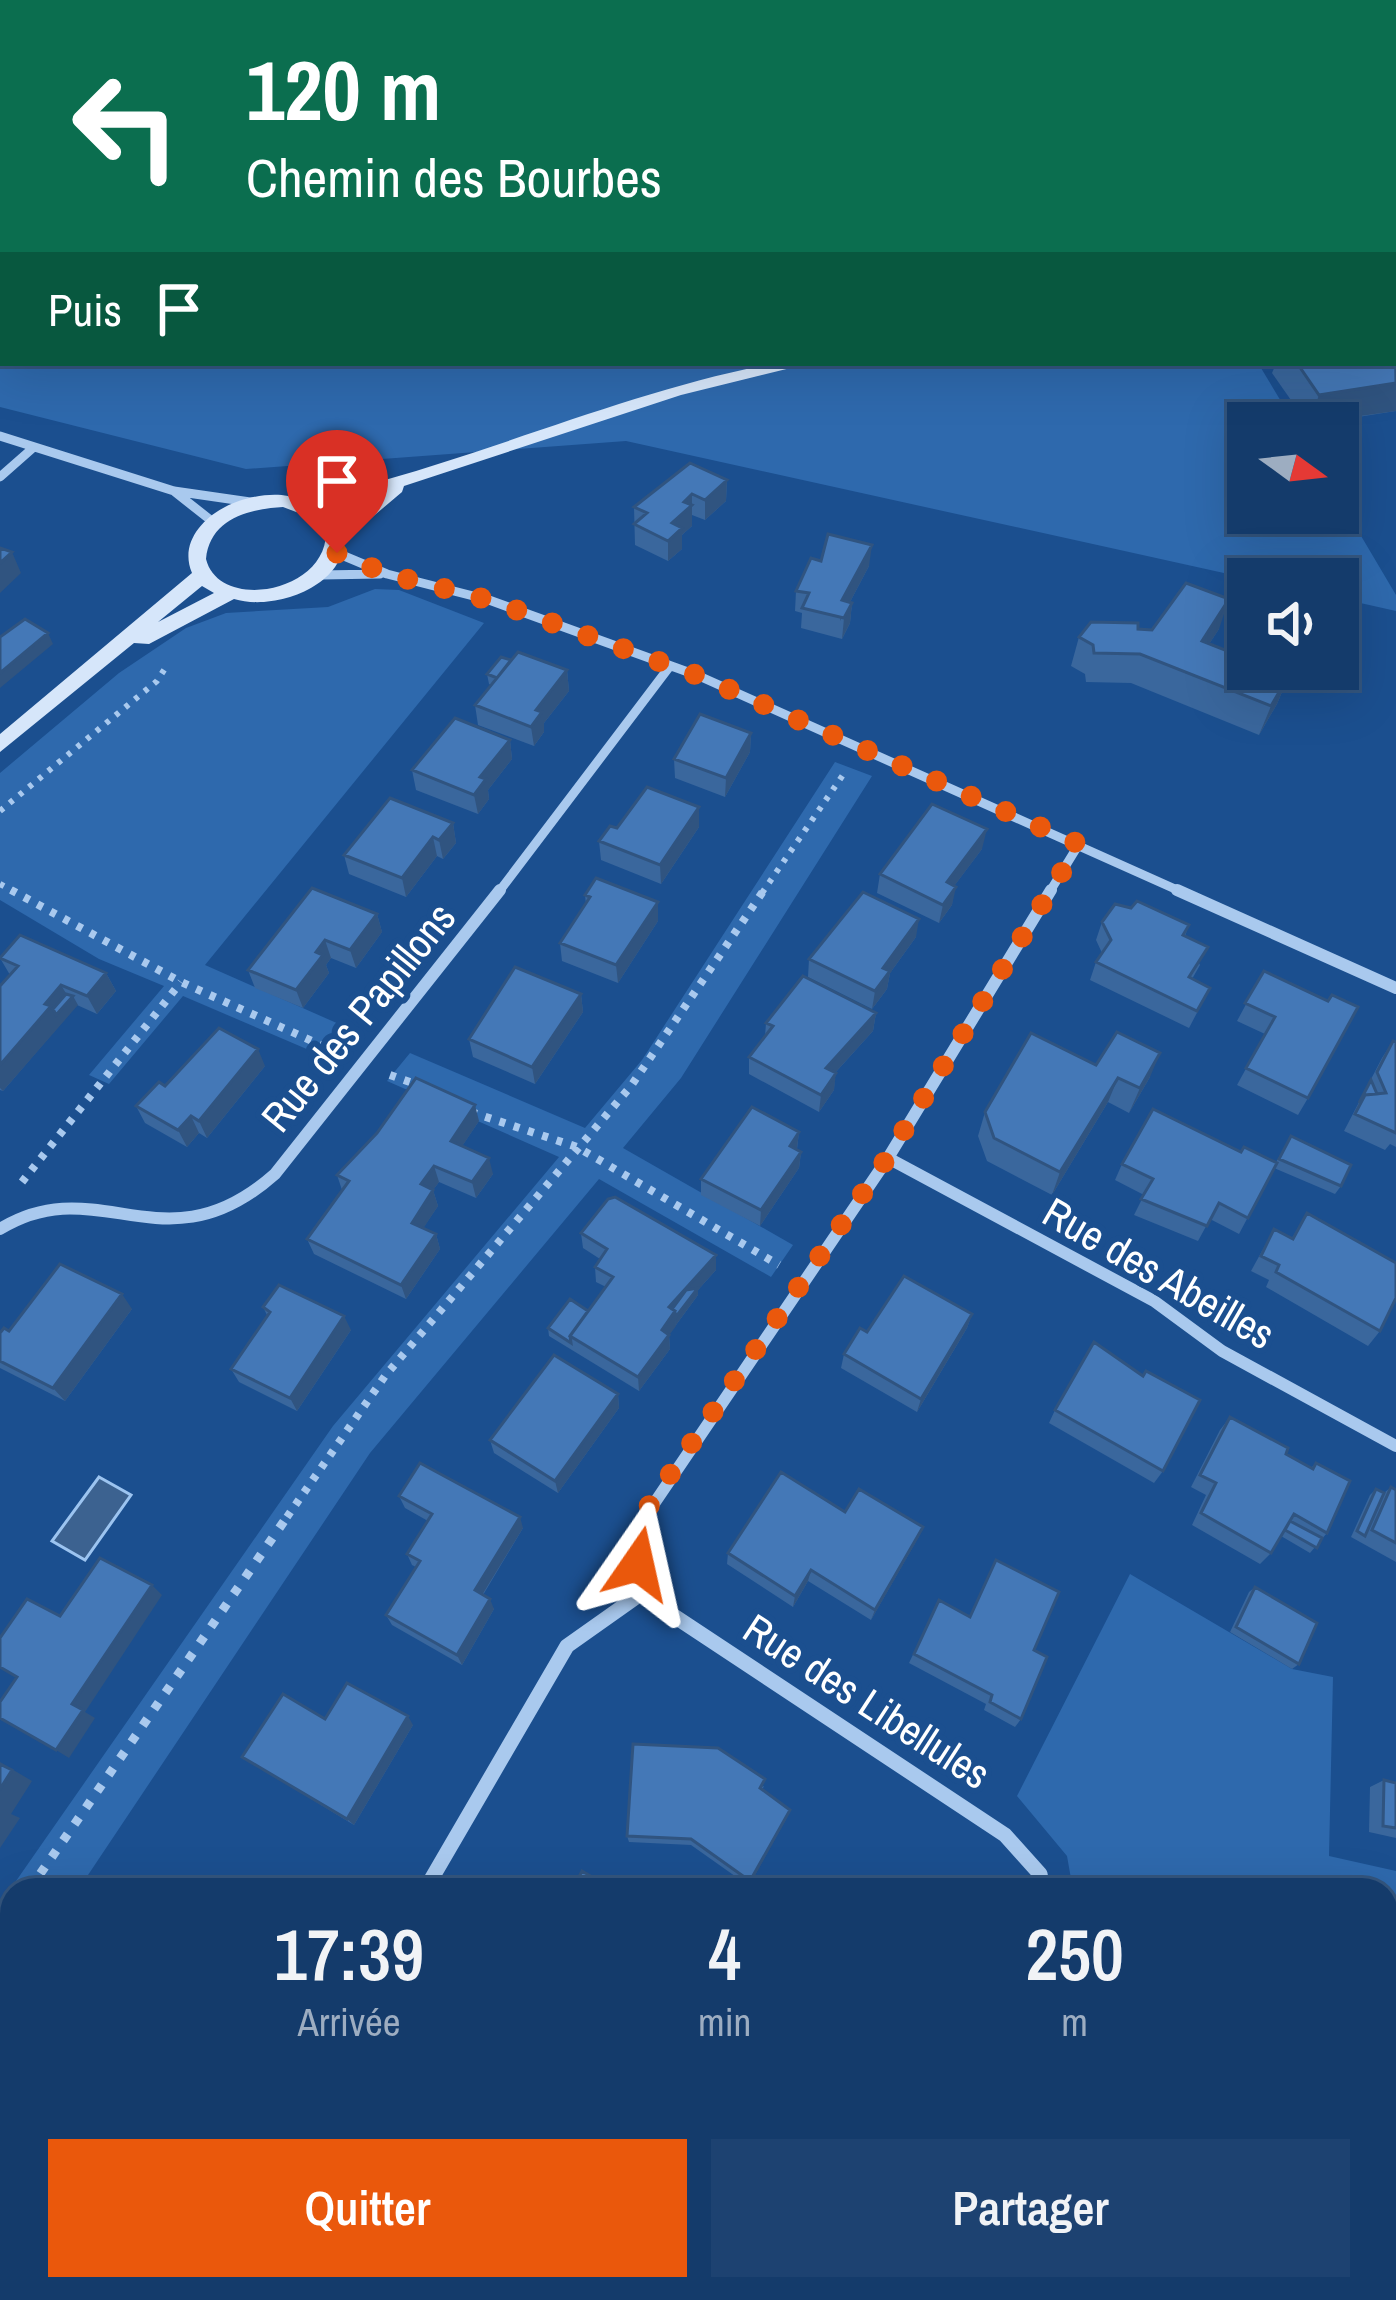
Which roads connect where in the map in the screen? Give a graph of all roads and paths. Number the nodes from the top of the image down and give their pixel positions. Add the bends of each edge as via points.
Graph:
1 (791, 366) edge
2 (0, 436) edge
3 (34, 447) junction
4 (0, 477) edge
5 (399, 485) junction
6 (174, 491) junction
7 (258, 503) junction
8 (307, 506) junction
9 (213, 522) junction
10 (338, 545) junction
11 (387, 574) junction
12 (201, 575) junction
13 (321, 575) junction
14 (231, 593) junction
15 (168, 663) dead end
16 (670, 666) junction
17 (55, 697) junction
18 (0, 745) edge
19 (864, 747) junction
20 (0, 811) edge
21 (1079, 844) junction
22 (0, 884) edge
23 (182, 982) junction
24 (1396, 988) edge
25 (362, 1066) junction
26 (431, 1092) edge
27 (452, 1102) edge
28 (577, 1147) junction
29 (887, 1158) junction
30 (15, 1220) junction
31 (0, 1229) edge
32 (809, 1273) junction
33 (1396, 1446) edge
34 (649, 1588) junction
35 (37, 1878) edge
36 (432, 1878) edge
37 (1041, 1878) edge

1 - 5 main road via 573,419
2 - 3 street
3 - 4 street
3 - 6 street
5 - 8 main road
5 - 10 main road
6 - 7 street
6 - 9 street
7 - 8 main road
7 - 9 main road
8 - 10 main road via 328,519
9 - 12 main road via 198,539
10 - 11 street
10 - 13 main road
11 - 13 street
11 - 16 street via 489,600
12 - 14 main road
12 - 17 main road
13 - 14 main road via 262,597
14 - 17 main road via 160,627
15 - 20 path via 158,681
16 - 19 street
16 - 25 street, Rue des Papillons
17 - 18 main road
19 - 21 street
19 - 28 path via 665,1039
21 - 24 street
21 - 29 street
22 - 23 path
23 - 25 path
23 - 30 path via 52,1138 11,1198
25 - 26 path
25 - 30 street, Rue des Papillons via 275,1174 213,1216 138,1221 46,1210
27 - 28 path
28 - 32 path via 772,1263
28 - 35 path via 385,1376
29 - 32 street
29 - 33 street, Rue des Abeilles via 1154,1301 1222,1351
30 - 31 street, Rue des Papillons
32 - 34 street via 650,1504 638,1564
34 - 36 street via 567,1646
34 - 37 street, Rue des Libellules via 704,1638 1005,1835

